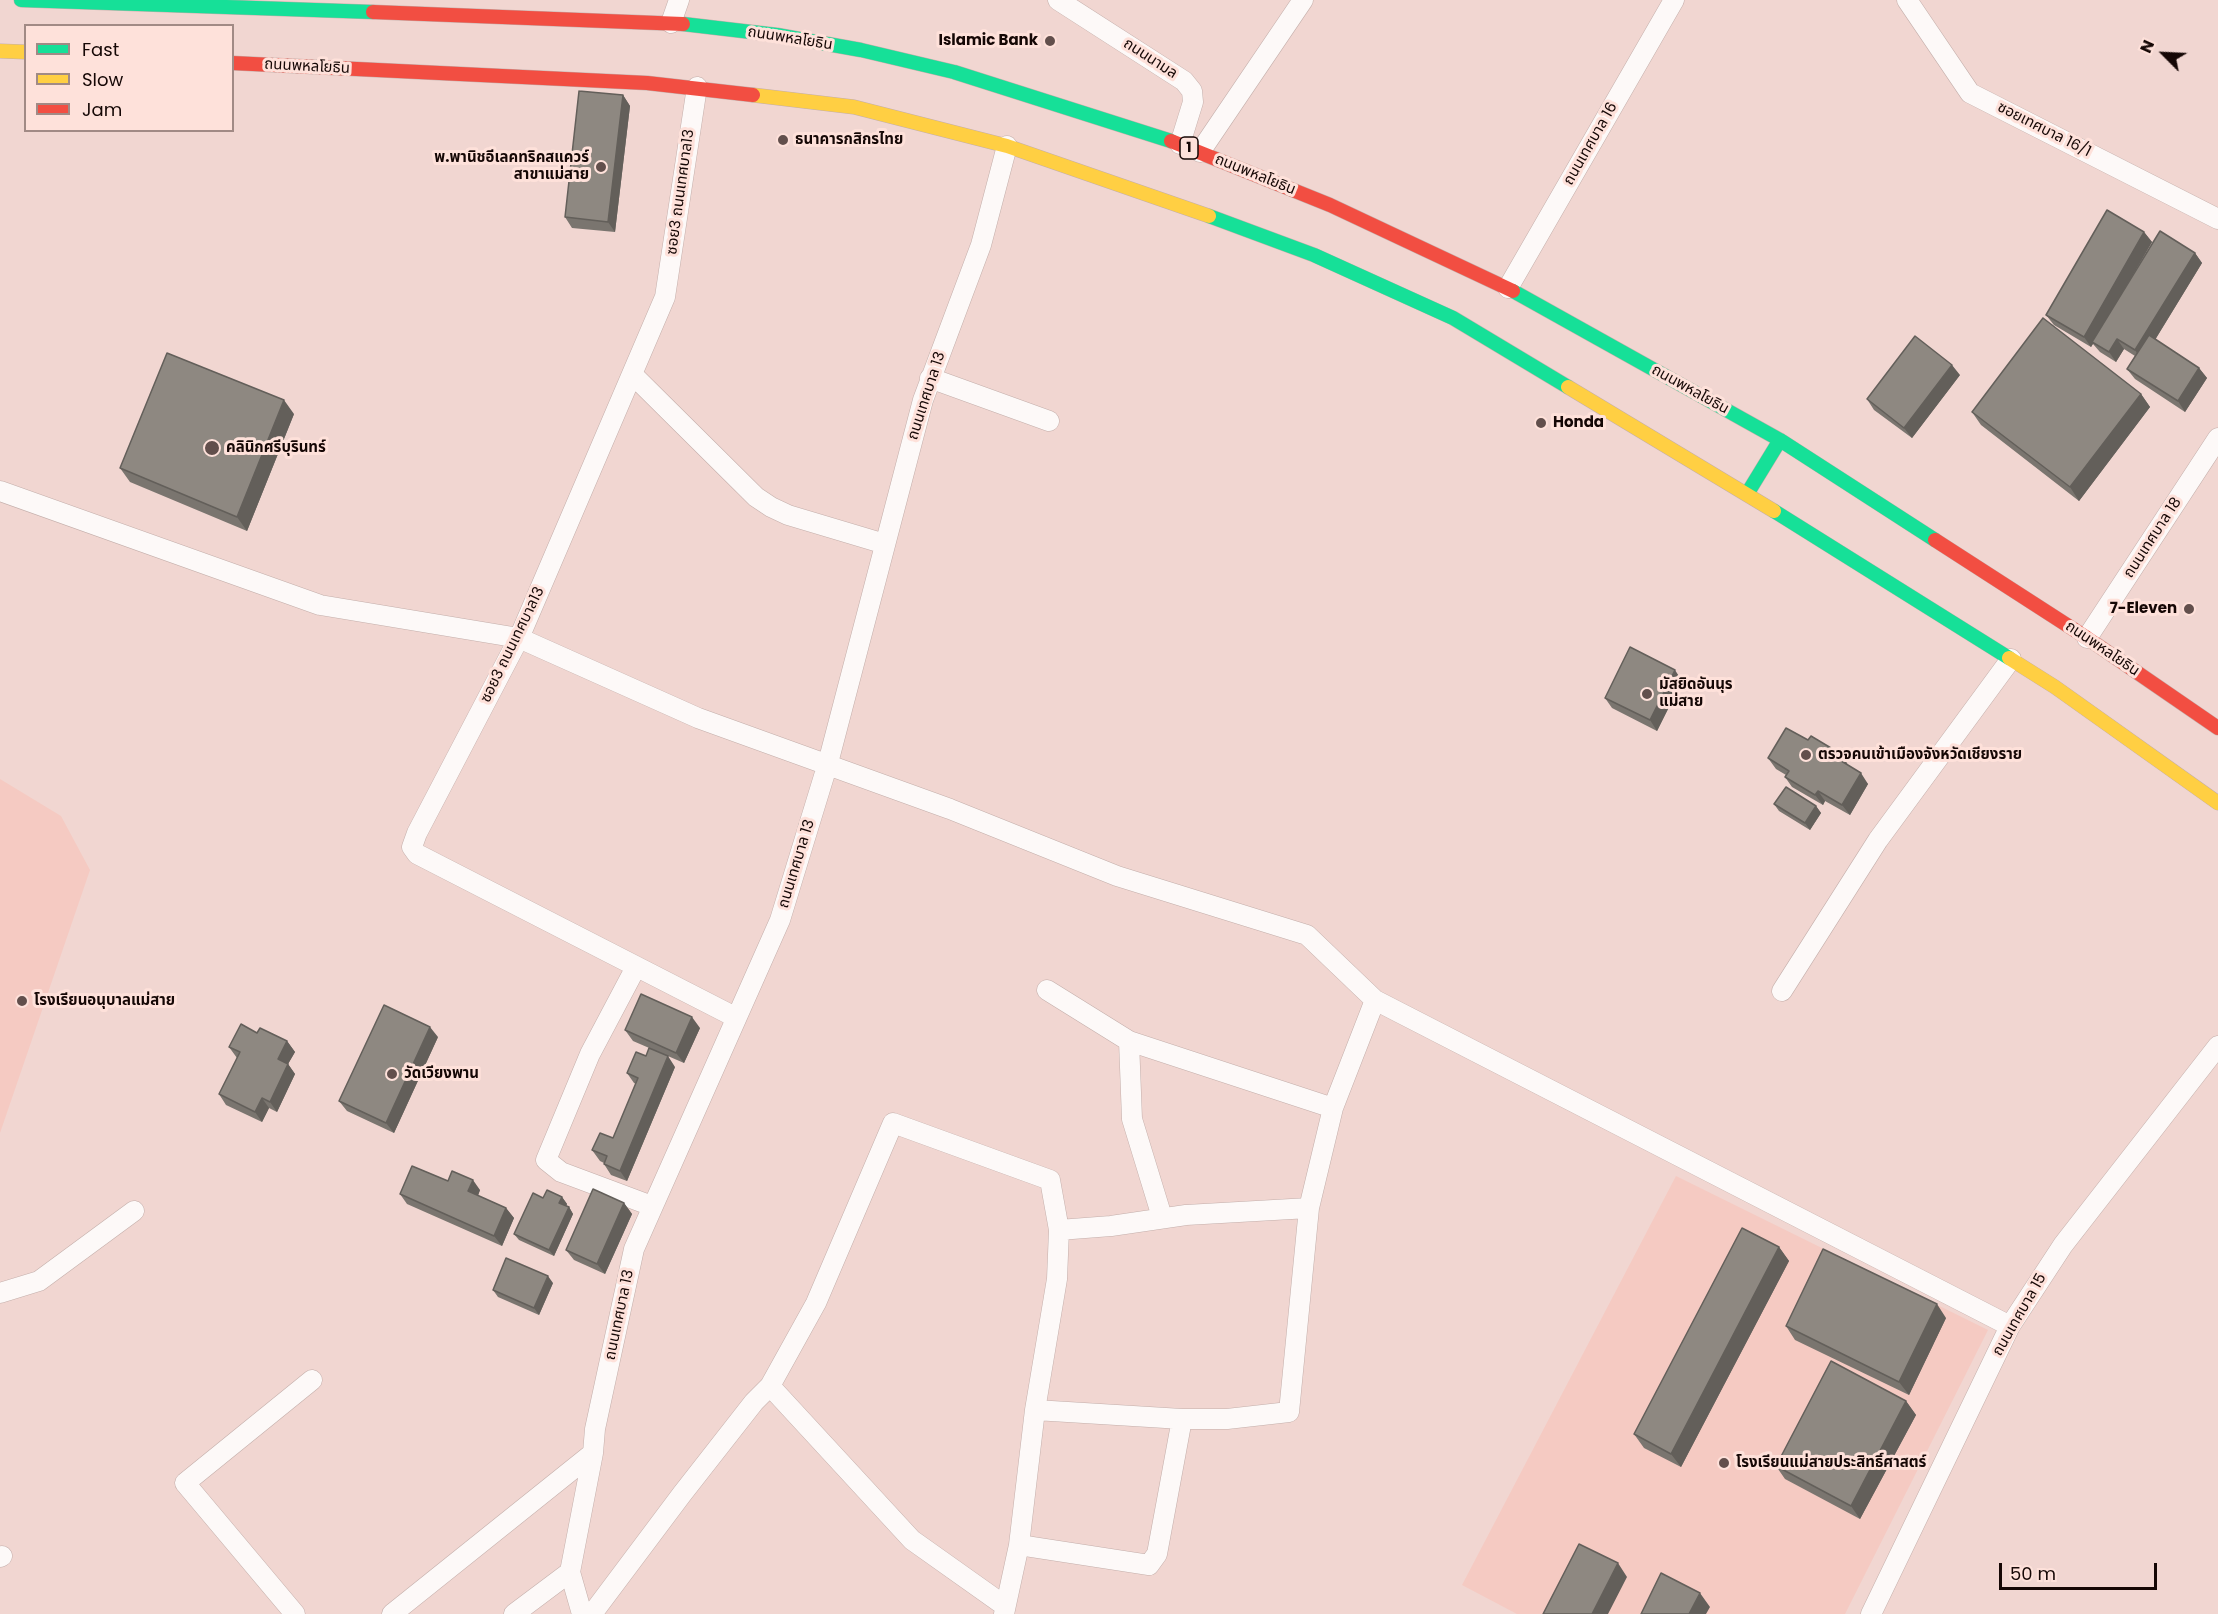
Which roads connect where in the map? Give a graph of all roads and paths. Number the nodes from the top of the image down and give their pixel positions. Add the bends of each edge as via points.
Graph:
1 (21, 0) edge
2 (679, 0) edge
3 (1058, 0) edge
4 (1303, 0) edge
5 (1674, 0) edge
6 (1907, 0) edge
7 (671, 23) junction
8 (0, 51) edge
9 (24, 52) edge
10 (234, 63) edge
11 (696, 87) junction
12 (1180, 144) junction
13 (1007, 146) junction
14 (1200, 152) junction
15 (2218, 219) edge
16 (1508, 288) junction
17 (634, 376) junction
18 (930, 378) junction
19 (1049, 421) dead end
20 (2218, 438) edge
21 (1780, 440) junction
22 (0, 490) edge
23 (1748, 494) junction
24 (885, 544) junction
25 (519, 638) junction
26 (2087, 638) junction
27 (2011, 659) junction
28 (2218, 728) edge
29 (828, 763) junction
30 (2218, 802) edge
31 (636, 967) junction
32 (1047, 990) dead end
33 (1782, 991) dead end
34 (1375, 1000) junction
35 (735, 1017) junction
36 (1129, 1041) junction
37 (2218, 1046) edge
38 (1333, 1108) junction
39 (652, 1206) junction
40 (1309, 1208) junction
41 (134, 1211) dead end
42 (1162, 1217) junction
43 (1059, 1230) junction
44 (0, 1293) edge
45 (2010, 1326) junction
46 (312, 1380) dead end
47 (770, 1386) junction
48 (1035, 1410) junction
49 (1182, 1419) junction
50 (593, 1453) junction
51 (1019, 1545) junction
52 (570, 1572) junction
53 (1005, 1610) edge
54 (295, 1614) edge
55 (392, 1614) edge
56 (514, 1614) edge
57 (582, 1614) edge
58 (592, 1614) edge
59 (1871, 1614) edge

1 - 7 main road, ถนนพหลโยธิน / 1
2 - 7 street
3 - 12 street, ถนนนามล via 1184,81 1192,91 1192,102
4 - 14 street
5 - 16 street, ถนนเทศบาล 16
6 - 15 street, ซอยเทศบาล 16/1 via 1970,93
7 - 12 main road, ถนนพหลโยธิน / 1 via 777,35 954,72
8 - 9 main road
10 - 11 main road, ถนนพหลโยธิน
11 - 13 main road, ถนนพหลโยธิน via 854,107
11 - 17 street, ซอย3 ถนนเทศบาล13 via 665,297
12 - 14 main road, ถนนพหลโยธิน / 1
13 - 18 street, ถนนเทศบาล 13 via 981,245
13 - 23 main road, ถนนพหลโยธิน via 1314,255 1453,318
14 - 16 main road, ถนนพหลโยธิน / 1 via 1330,205
16 - 21 main road, ถนนพหลโยธิน / 1
17 - 24 street via 756,497 788,515
17 - 25 street, ซอย3 ถนนเทศบาล13
18 - 19 street
18 - 24 street, ถนนเทศบาล 13
20 - 26 street, ถนนเทศบาล 18
21 - 23 main road
21 - 26 main road, ถนนพหลโยธิน / 1
22 - 25 street via 320,605
23 - 27 main road, ถนนพหลโยธิน
24 - 29 street, ถนนเทศบาล 13
25 - 29 street via 698,718
25 - 31 street, ซอย3 ถนนเทศบาล13 via 412,847 417,854
26 - 28 main road, ถนนพหลโยธิน / 1
27 - 30 main road, ถนนพหลโยธิน
27 - 33 street via 1878,840
29 - 34 street via 1117,876 1307,935
29 - 35 street, ถนนเทศบาล 13 via 780,920
31 - 35 street, ซอย3 ถนนเทศบาล13
31 - 39 street via 590,1054 546,1160 561,1172
32 - 36 street
34 - 38 street
34 - 45 street
35 - 39 street, ถนนเทศบาล 13
36 - 38 street
36 - 42 street via 1132,1119
37 - 45 street, ถนนเทศบาล 15 via 2063,1245
38 - 40 street
39 - 50 street, ถนนเทศบาล 13 via 634,1249
40 - 42 street
40 - 49 street via 1289,1412
41 - 44 street via 39,1281
42 - 43 street
43 - 47 street via 1050,1180 893,1124 816,1303
43 - 48 street via 1057,1279
45 - 59 street, ถนนเทศบาล 15
46 - 54 street via 185,1483
47 - 53 street via 912,1540
47 - 58 street
48 - 49 street
48 - 51 street
49 - 51 street via 1157,1554 1149,1565
50 - 52 street, ถนนเทศบาล 13
50 - 55 street
51 - 53 street
52 - 56 street
52 - 57 street

